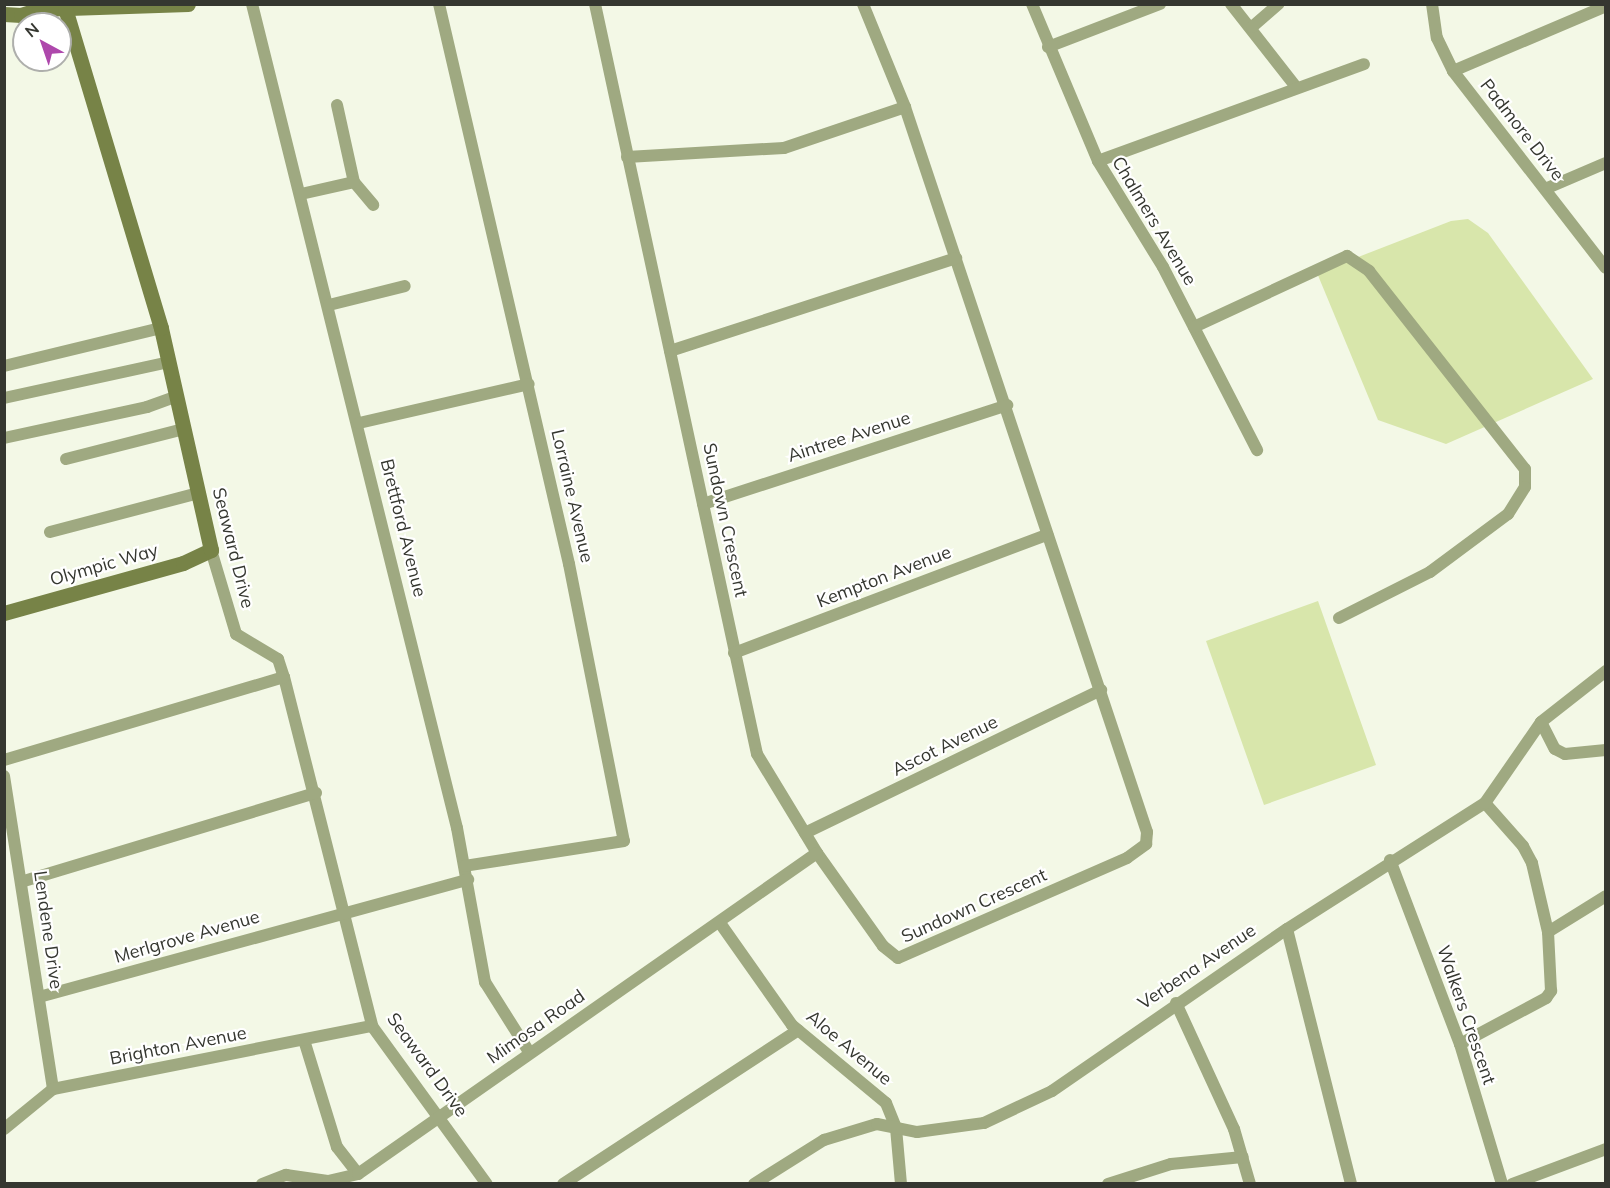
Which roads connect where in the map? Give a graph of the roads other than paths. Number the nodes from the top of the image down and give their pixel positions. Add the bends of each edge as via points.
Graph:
1 (188, 4) edge
2 (252, 4) edge
3 (439, 4) edge
4 (595, 4) edge
5 (863, 4) edge
6 (1032, 4) edge
7 (1160, 4) edge
8 (1231, 4) edge
9 (1278, 4) edge
10 (1432, 4) edge
11 (114, 6) edge
12 (1605, 6) edge
13 (65, 9) junction
14 (30, 10) edge
15 (4, 14) edge
16 (1252, 27) junction
17 (1048, 47) junction
18 (1364, 64) dead end
19 (1453, 71) junction
20 (1296, 87) junction
21 (337, 105) dead end
22 (905, 107) junction
23 (627, 157) junction
24 (1098, 161) junction
25 (1605, 163) edge
26 (354, 182) junction
27 (1545, 189) junction
28 (301, 194) junction
29 (374, 205) dead end
30 (956, 258) junction
31 (1605, 268) edge
32 (405, 286) dead end
33 (329, 305) junction
34 (1194, 327) junction
35 (161, 328) junction
36 (670, 351) junction
37 (169, 362) junction
38 (4, 366) edge
39 (529, 384) junction
40 (177, 396) junction
41 (4, 398) edge
42 (1007, 405) junction
43 (359, 423) junction
44 (184, 429) junction
45 (4, 438) edge
46 (1257, 450) dead end
47 (66, 459) dead end
48 (199, 493) junction
49 (704, 504) junction
50 (50, 532) dead end
51 (1047, 535) junction
52 (211, 550) junction
53 (4, 613) edge
54 (1340, 618) dead end
55 (734, 653) junction
56 (1605, 671) edge
57 (284, 677) junction
58 (1101, 690) junction
59 (1541, 722) junction
60 (1605, 750) edge
61 (4, 760) edge
62 (4, 776) edge
63 (316, 793) junction
64 (1485, 803) junction
65 (805, 834) junction
66 (817, 853) junction
67 (1390, 860) junction
68 (465, 866) junction
69 (468, 880) junction
70 (24, 881) junction
71 (1605, 896) edge
72 (346, 912) junction
73 (720, 923) junction
74 (1287, 929) junction
75 (1548, 932) junction
76 (39, 997) junction
77 (1176, 1003) junction
78 (372, 1026) junction
79 (798, 1030) junction
80 (304, 1040) junction
81 (1460, 1044) junction
82 (530, 1052) junction
83 (53, 1089) junction
84 (439, 1117) junction
85 (896, 1128) junction
86 (4, 1130) edge
87 (1605, 1149) edge
88 (1243, 1157) junction
89 (358, 1174) junction
90 (261, 1184) edge
91 (487, 1184) edge
92 (563, 1184) edge
93 (754, 1184) edge
94 (901, 1184) edge
95 (1108, 1184) edge
96 (1250, 1184) edge
97 (1351, 1184) edge
98 (1502, 1184) edge
99 (1512, 1184) edge

1 - 11 street
2 - 28 street, Brettford Avenue
3 - 39 street, Lorraine Avenue
4 - 23 street, Sundown Crescent
5 - 22 street, Sundown Crescent
6 - 17 street, Chalmers Avenue
7 - 17 street
8 - 16 street
9 - 16 street
10 - 19 street, Padmore Drive via 1437,38
11 - 13 street
12 - 19 street
13 - 14 street
13 - 35 street, Seaward Drive
14 - 15 street
16 - 20 street
17 - 24 street, Chalmers Avenue
18 - 20 street
19 - 27 street, Padmore Drive
20 - 24 street
21 - 26 street
22 - 23 street via 784,148
22 - 30 street, Sundown Crescent
23 - 36 street, Sundown Crescent
24 - 34 street, Chalmers Avenue via 1163,267
25 - 27 street
26 - 28 street
26 - 29 street
27 - 31 street, Padmore Drive
28 - 33 street, Brettford Avenue
30 - 36 street
30 - 42 street, Sundown Crescent
32 - 33 street
33 - 43 street, Brettford Avenue
34 - 46 street, Chalmers Avenue
34 - 54 street via 1347,256 1369,271 1525,469 1525,487 1508,514 1430,572
35 - 37 street, Seaward Drive
35 - 38 street
36 - 49 street, Sundown Crescent
37 - 40 street, Seaward Drive
37 - 41 street
39 - 43 street
39 - 68 street, Lorraine Avenue via 624,841
40 - 44 street, Seaward Drive
40 - 45 street via 147,407
42 - 49 street, Aintree Avenue
42 - 51 street, Sundown Crescent
43 - 68 street, Brettford Avenue
44 - 47 street
44 - 48 street, Seaward Drive
48 - 50 street
48 - 52 street, Seaward Drive
49 - 55 street, Sundown Crescent
51 - 55 street, Kempton Avenue
51 - 58 street, Sundown Crescent
52 - 53 street, Olympic Way via 183,563
52 - 57 street, Seaward Drive via 236,634 278,659
55 - 65 street, Sundown Crescent via 758,754
56 - 59 street, Verbena Avenue
57 - 61 street
57 - 63 street, Seaward Drive
58 - 65 street, Ascot Avenue
58 - 66 street, Sundown Crescent via 1143,814 1146,844 1140,851 898,958 883,946
59 - 60 street via 1556,748 1565,754
59 - 64 street, Verbena Avenue
62 - 70 street, Lendene Drive
63 - 70 street
63 - 72 street, Seaward Drive
64 - 67 street, Verbena Avenue
64 - 75 street via 1523,846 1532,863
65 - 66 street, Sundown Crescent
66 - 73 street, Mimosa Road
67 - 74 street, Verbena Avenue
67 - 81 street, Walkers Crescent
68 - 69 street, Brettford Avenue
69 - 72 street, Merlgrove Avenue
69 - 82 street, Brettford Avenue via 485,982
70 - 76 street, Lendene Drive
71 - 75 street
72 - 76 street, Merlgrove Avenue
72 - 78 street, Seaward Drive
73 - 79 street, Aloe Avenue via 759,983
73 - 82 street, Mimosa Road
74 - 77 street, Verbena Avenue
74 - 97 street
75 - 81 street via 1551,985 1546,998
76 - 83 street, Lendene Drive
77 - 85 street, Verbena Avenue via 1052,1090 984,1123 917,1132
77 - 88 street
78 - 80 street, Brighton Avenue
78 - 84 street, Seaward Drive
79 - 85 street, Aloe Avenue via 876,1093 889,1108
79 - 92 street
80 - 83 street, Brighton Avenue
80 - 89 street via 337,1147
81 - 98 street, Walkers Crescent
82 - 84 street, Mimosa Road
83 - 86 street, Brighton Avenue
84 - 89 street, Mimosa Road
84 - 91 street, Seaward Drive
85 - 93 street, Verbena Avenue via 877,1124 824,1140
85 - 94 street, Aloe Avenue
87 - 99 street
88 - 95 street via 1171,1164
88 - 96 street
89 - 90 street, Mimosa Road via 328,1181 286,1175

